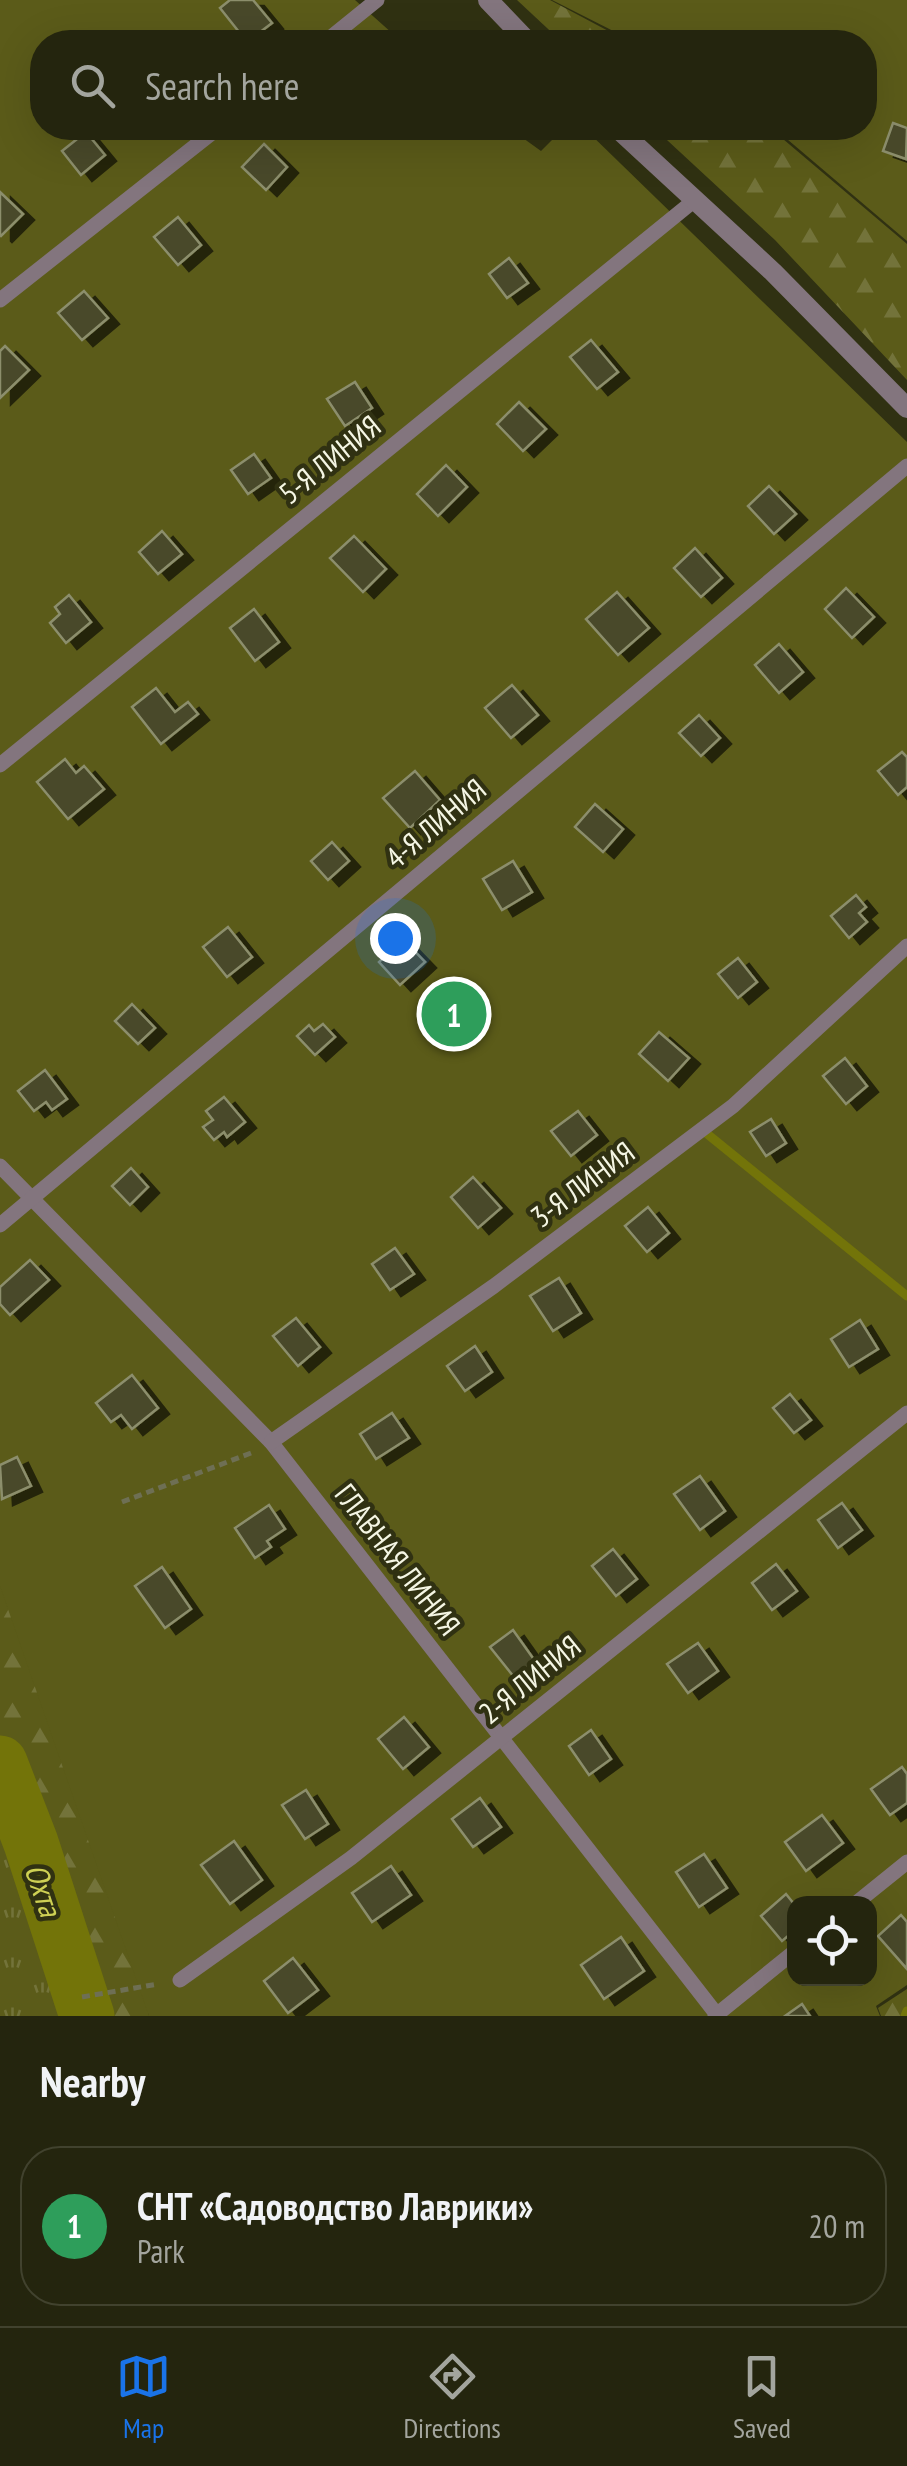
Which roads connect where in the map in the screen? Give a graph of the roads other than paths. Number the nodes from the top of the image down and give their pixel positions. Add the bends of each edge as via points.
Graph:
1 (488, 0) edge
2 (371, 6) edge
3 (340, 30) edge
4 (517, 30) edge
5 (203, 140) edge
6 (630, 140) edge
7 (696, 199) junction
8 (0, 300) edge
9 (907, 408) edge
10 (907, 466) edge
11 (0, 765) edge
12 (907, 946) edge
13 (0, 1166) edge
14 (32, 1198) junction
15 (0, 1225) edge
16 (907, 1413) edge
17 (271, 1442) junction
18 (500, 1740) junction
19 (907, 1862) edge
20 (865, 1896) edge
21 (787, 1958) edge
22 (180, 1980) road end
23 (717, 2016) edge

1 - 4 street
2 - 3 lane
5 - 8 lane
6 - 7 street
7 - 9 street
7 - 11 lane, 5-Я ЛИНИЯ
10 - 14 lane, 4-Я ЛИНИЯ
12 - 17 lane, 3-Я ЛИНИЯ via 734,1106
13 - 14 lane, ГЛАВНАЯ ЛИНИЯ
14 - 15 lane, 4-Я ЛИНИЯ
14 - 17 lane, ГЛАВНАЯ ЛИНИЯ
16 - 18 lane, 2-Я ЛИНИЯ
17 - 18 lane, ГЛАВНАЯ ЛИНИЯ
18 - 22 lane, 2-Я ЛИНИЯ
18 - 23 lane, ГЛАВНАЯ ЛИНИЯ
19 - 20 lane
21 - 23 lane

